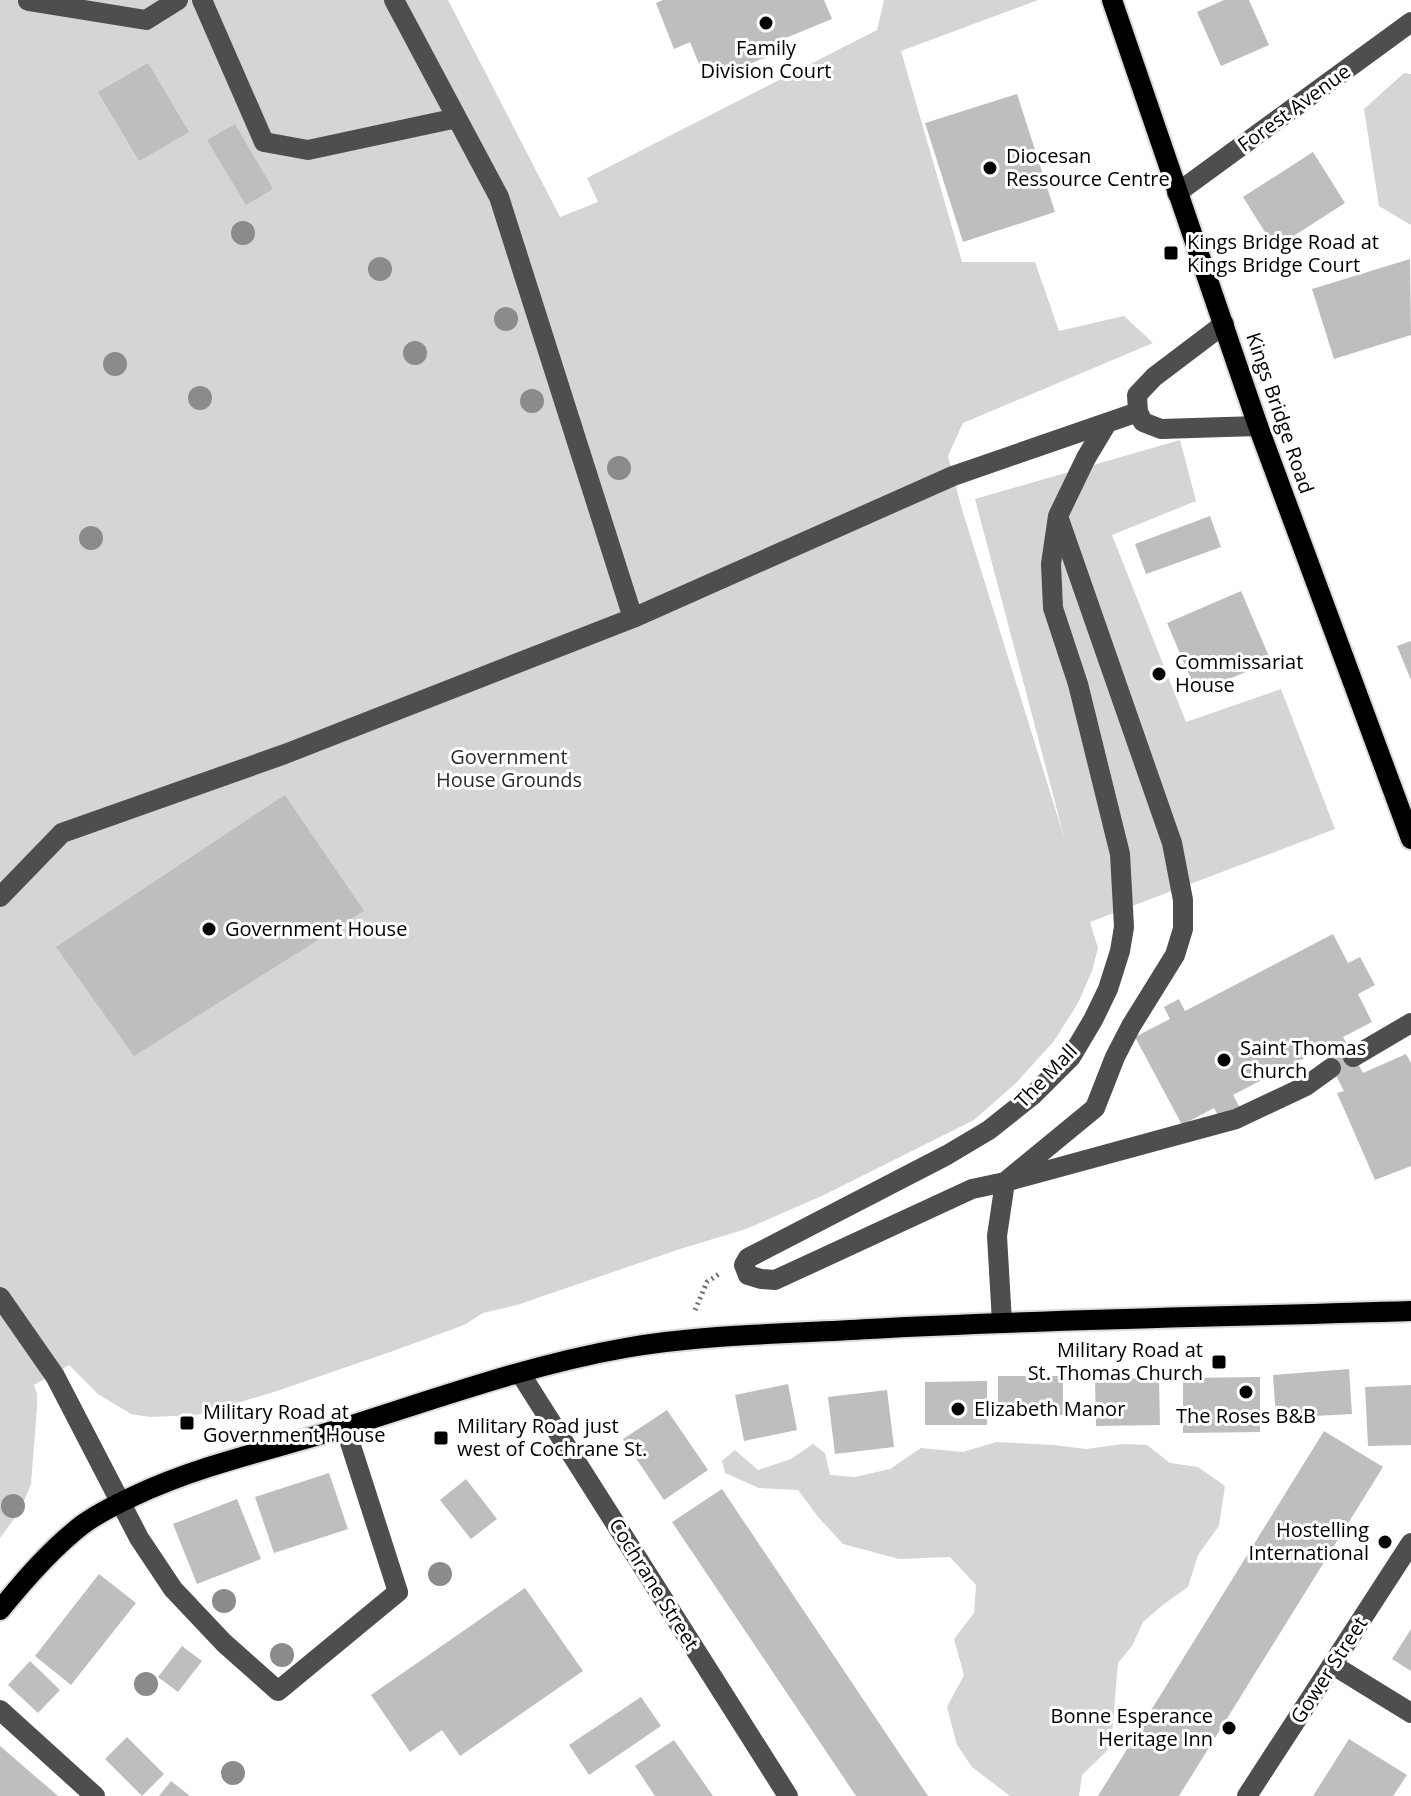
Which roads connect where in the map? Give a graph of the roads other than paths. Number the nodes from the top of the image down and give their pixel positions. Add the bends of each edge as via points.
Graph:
1 (178, 0) edge
2 (202, 0) edge
3 (394, 0) edge
4 (1112, 0) edge
5 (28, 1) edge
6 (1411, 22) edge
7 (457, 118) junction
8 (1177, 193) junction
9 (1224, 324) junction
10 (1138, 412) junction
11 (1107, 423) junction
12 (1258, 426) junction
13 (1058, 516) junction
14 (633, 618) junction
15 (1411, 839) edge
16 (0, 897) edge
17 (1411, 1023) edge
18 (1353, 1057) dead end
19 (1331, 1068) dead end
20 (1005, 1182) junction
21 (0, 1297) edge
22 (1411, 1311) edge
23 (1002, 1322) junction
24 (520, 1373) junction
25 (345, 1427) junction
26 (120, 1503) junction
27 (1411, 1543) edge
28 (0, 1610) edge
29 (1333, 1665) junction
30 (0, 1710) edge
31 (1411, 1713) edge
32 (95, 1796) edge
33 (788, 1796) edge
34 (1247, 1796) edge

1 - 5 street via 146,20
2 - 7 street via 264,142 308,150
3 - 7 street
4 - 8 main road, Kings Bridge Road
6 - 8 street, Forest Avenue
7 - 14 street via 499,197
8 - 9 main road, Kings Bridge Road
9 - 10 street via 1154,377 1137,395
9 - 12 main road, Kings Bridge Road
10 - 11 street
10 - 12 street via 1143,422 1161,429
11 - 13 street, The Mall
11 - 14 street via 953,476
12 - 15 main road, Kings Bridge Road
13 - 20 street via 1172,843 1183,929 1175,955 1115,1057 1095,1108
13 - 20 street, The Mall via 1051,564 1053,608 1078,684 1120,854 1124,927 1108,989 1071,1057 989,1130 748,1258 744,1265 748,1275 775,1280 972,1189
14 - 16 street via 285,754 62,833
17 - 18 street
19 - 20 street via 1306,1086 1236,1119
20 - 23 street via 997,1236
21 - 26 street via 55,1376
22 - 23 main road
23 - 24 main road via 687,1340 628,1347
24 - 25 main road
24 - 33 street, Cochrane Street
25 - 26 main road via 203,1468
25 - 26 street via 398,1592 278,1691 173,1589
26 - 28 main road via 56,1546
27 - 29 street, Gower Street
29 - 31 street
29 - 34 street, Gower Street
30 - 32 street

